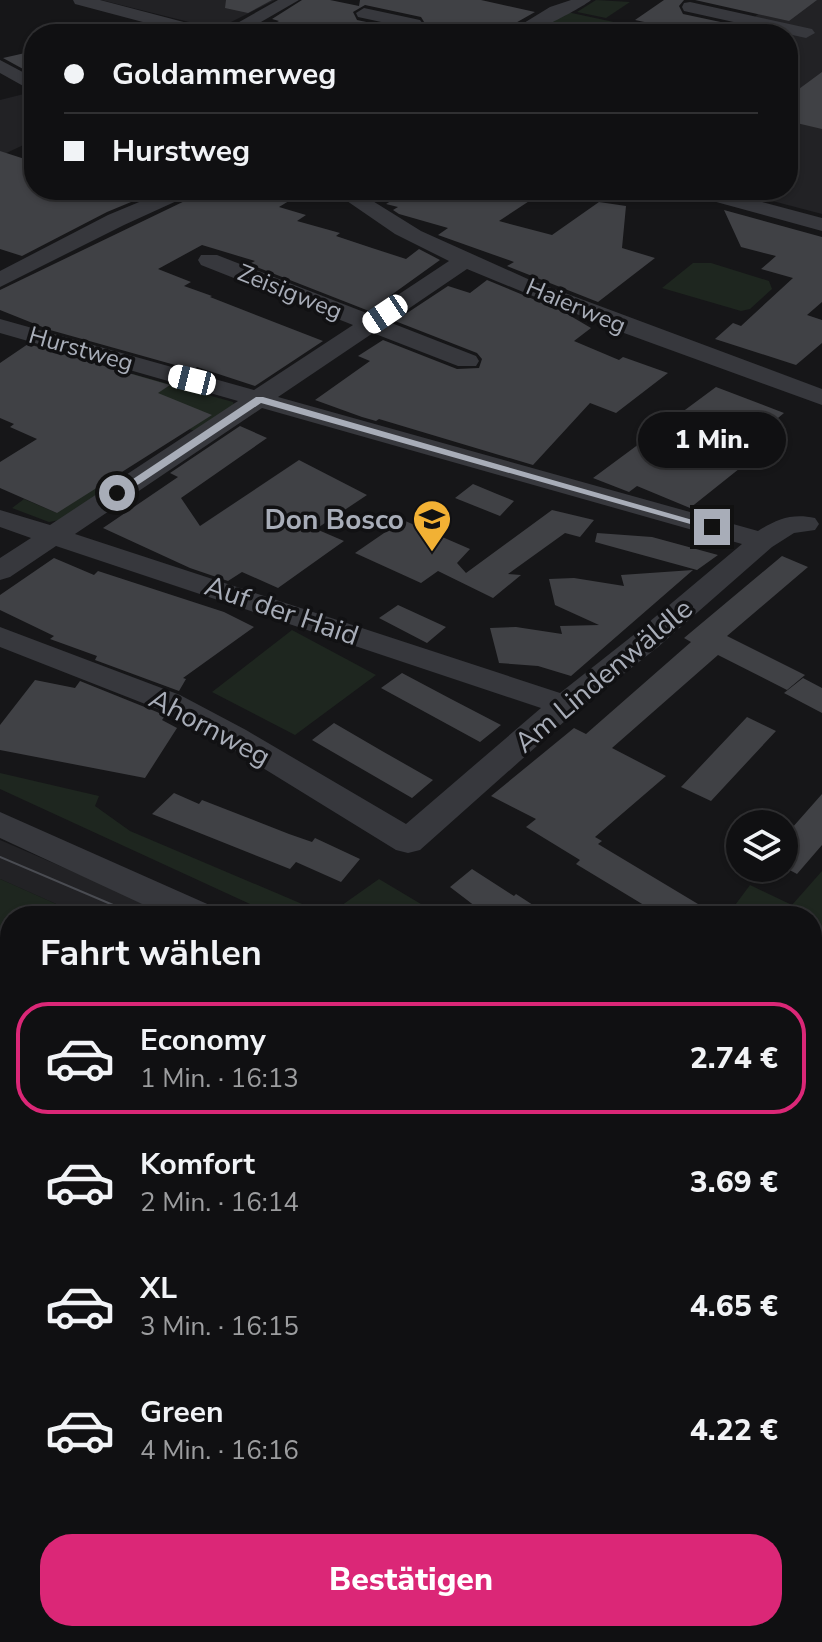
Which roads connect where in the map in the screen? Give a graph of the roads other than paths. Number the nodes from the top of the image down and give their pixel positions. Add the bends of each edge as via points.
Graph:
1 (81, 0) edge
2 (291, 0) edge
3 (583, 0) edge
4 (534, 3) dead end
5 (690, 7) dead end
6 (556, 11) junction
7 (364, 13) dead end
8 (822, 22) edge
9 (171, 24) edge
10 (246, 24) edge
11 (412, 24) edge
12 (533, 24) edge
13 (766, 24) edge
14 (798, 31) edge
15 (806, 33) junction
16 (798, 38) edge
17 (0, 65) edge
18 (24, 80) edge
19 (24, 89) edge
20 (11, 92) dead end
21 (162, 200) edge
22 (357, 200) edge
23 (731, 200) edge
24 (822, 225) edge
25 (209, 260) dead end
26 (466, 260) junction
27 (0, 280) edge
28 (370, 324) junction
29 (0, 326) edge
30 (467, 361) dead end
31 (822, 397) edge
32 (259, 399) junction
33 (0, 518) edge
34 (805, 524) dead end
35 (55, 534) junction
36 (762, 541) junction
37 (0, 571) edge
38 (0, 636) edge
39 (564, 705) junction
40 (0, 824) edge
41 (408, 841) joint
42 (179, 906) edge

1 - 9 street
2 - 10 street
3 - 6 street
4 - 6 street
5 - 13 street
6 - 12 street
7 - 11 street
8 - 15 street
14 - 15 street
15 - 16 street
17 - 18 street
19 - 20 street
21 - 27 street
22 - 26 street, Haierweg
23 - 24 street
25 - 28 street, Zeisigweg
26 - 28 street
26 - 31 street, Haierweg via 611,322
28 - 30 street, Zeisigweg
28 - 32 street
29 - 32 street, Hurstweg
32 - 35 street
32 - 36 street, Hurstweg
33 - 35 street, Auf der Haid
34 - 36 street, Am Lindenwäldle via 787,525
35 - 37 street
35 - 39 street, Auf der Haid
36 - 39 street, Am Lindenwäldle
38 - 41 street, Ahornweg via 169,702
39 - 41 street, Am Lindenwäldle
40 - 42 street

